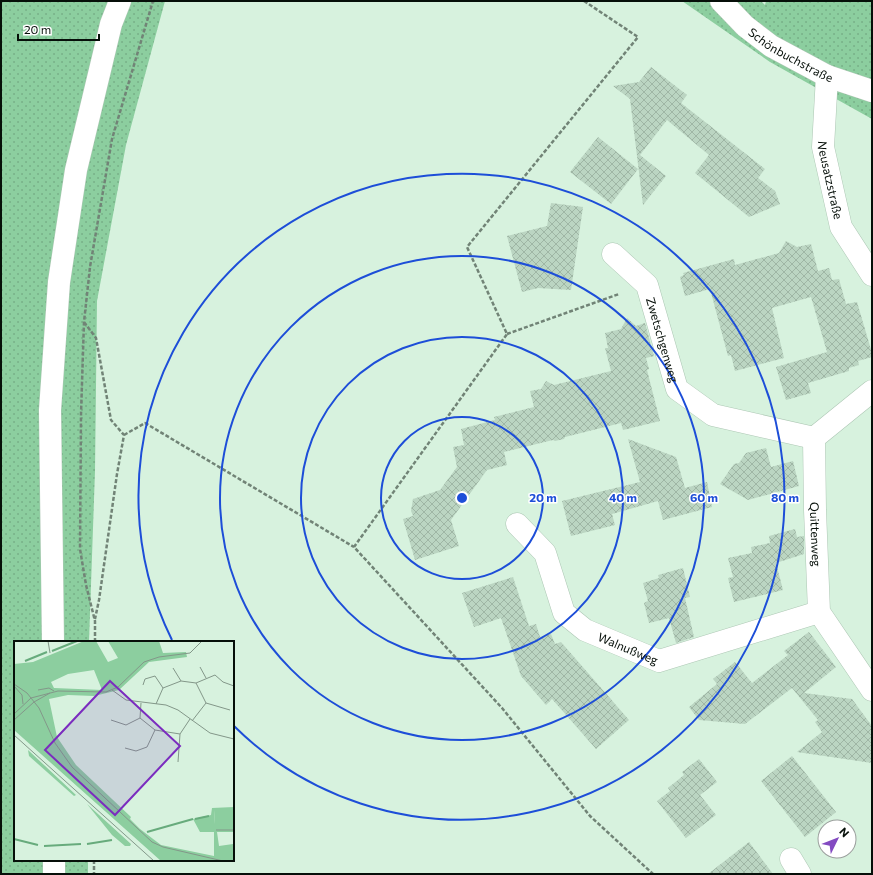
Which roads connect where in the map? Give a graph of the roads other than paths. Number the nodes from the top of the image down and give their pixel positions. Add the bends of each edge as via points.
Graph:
1 (120, 1) edge
2 (720, 1) edge
3 (827, 76) junction
4 (872, 91) edge
5 (613, 254) dead end
6 (872, 275) edge
7 (872, 391) edge
8 (814, 438) junction
9 (517, 524) dead end
10 (819, 612) junction
11 (53, 641) edge
12 (872, 690) edge
13 (54, 861) edge
14 (54, 874) edge

1 - 11 street via 111,24 76,170 59,282 50,410
2 - 3 street, Schönbuchstraße via 745,26 771,46
3 - 4 street, Schönbuchstraße
3 - 6 street, Neusatzstraße via 823,147 840,227
5 - 8 street, Zwetschgenweg via 647,284 677,390 713,416
7 - 8 street
8 - 10 street, Quittenweg
9 - 10 street, Walnußweg via 544,553 564,613 584,630 659,661
10 - 12 street
13 - 14 street

